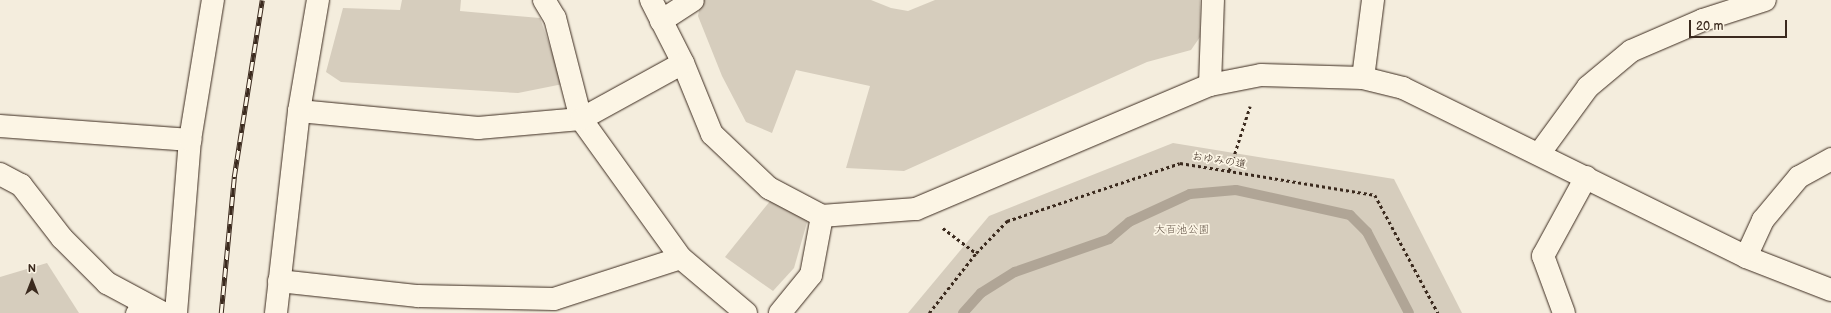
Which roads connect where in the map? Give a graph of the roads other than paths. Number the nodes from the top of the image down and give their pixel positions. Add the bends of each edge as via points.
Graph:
1 (213, 0) edge
2 (318, 0) edge
3 (544, 0) edge
4 (651, 0) edge
5 (693, 0) edge
6 (1213, 0) edge
7 (1373, 0) edge
8 (1765, 0) edge
9 (661, 21) junction
10 (683, 63) junction
11 (1363, 78) junction
12 (1210, 85) junction
13 (299, 111) junction
14 (581, 120) junction
15 (0, 126) edge
16 (190, 140) junction
17 (1539, 154) junction
18 (1831, 159) edge
19 (0, 174) edge
20 (1586, 177) junction
21 (822, 216) junction
22 (1746, 257) junction
23 (681, 258) junction
24 (279, 281) junction
25 (1831, 290) edge
26 (137, 307) edge
27 (163, 313) edge
28 (176, 313) edge
29 (276, 313) edge
30 (746, 313) edge
31 (780, 313) edge
32 (1564, 313) edge

1 - 16 street
2 - 13 street
3 - 14 street via 555,18
4 - 9 street
5 - 9 street
6 - 12 street
7 - 11 street
8 - 17 street via 1703,20 1631,51 1588,87
9 - 10 street
10 - 14 street
10 - 21 street via 712,134 769,188
11 - 12 street via 1261,75
11 - 17 street via 1403,88
12 - 21 street via 916,209
13 - 14 street via 478,128
13 - 24 street
14 - 23 street
15 - 16 street
16 - 28 street
17 - 20 street
18 - 22 street via 1799,177 1763,220
19 - 26 street via 21,185 62,238 107,283
20 - 22 street
20 - 32 street via 1543,256
21 - 31 street via 810,275
22 - 25 street
23 - 24 street via 554,299 418,296
23 - 30 street
24 - 29 street
26 - 27 street

